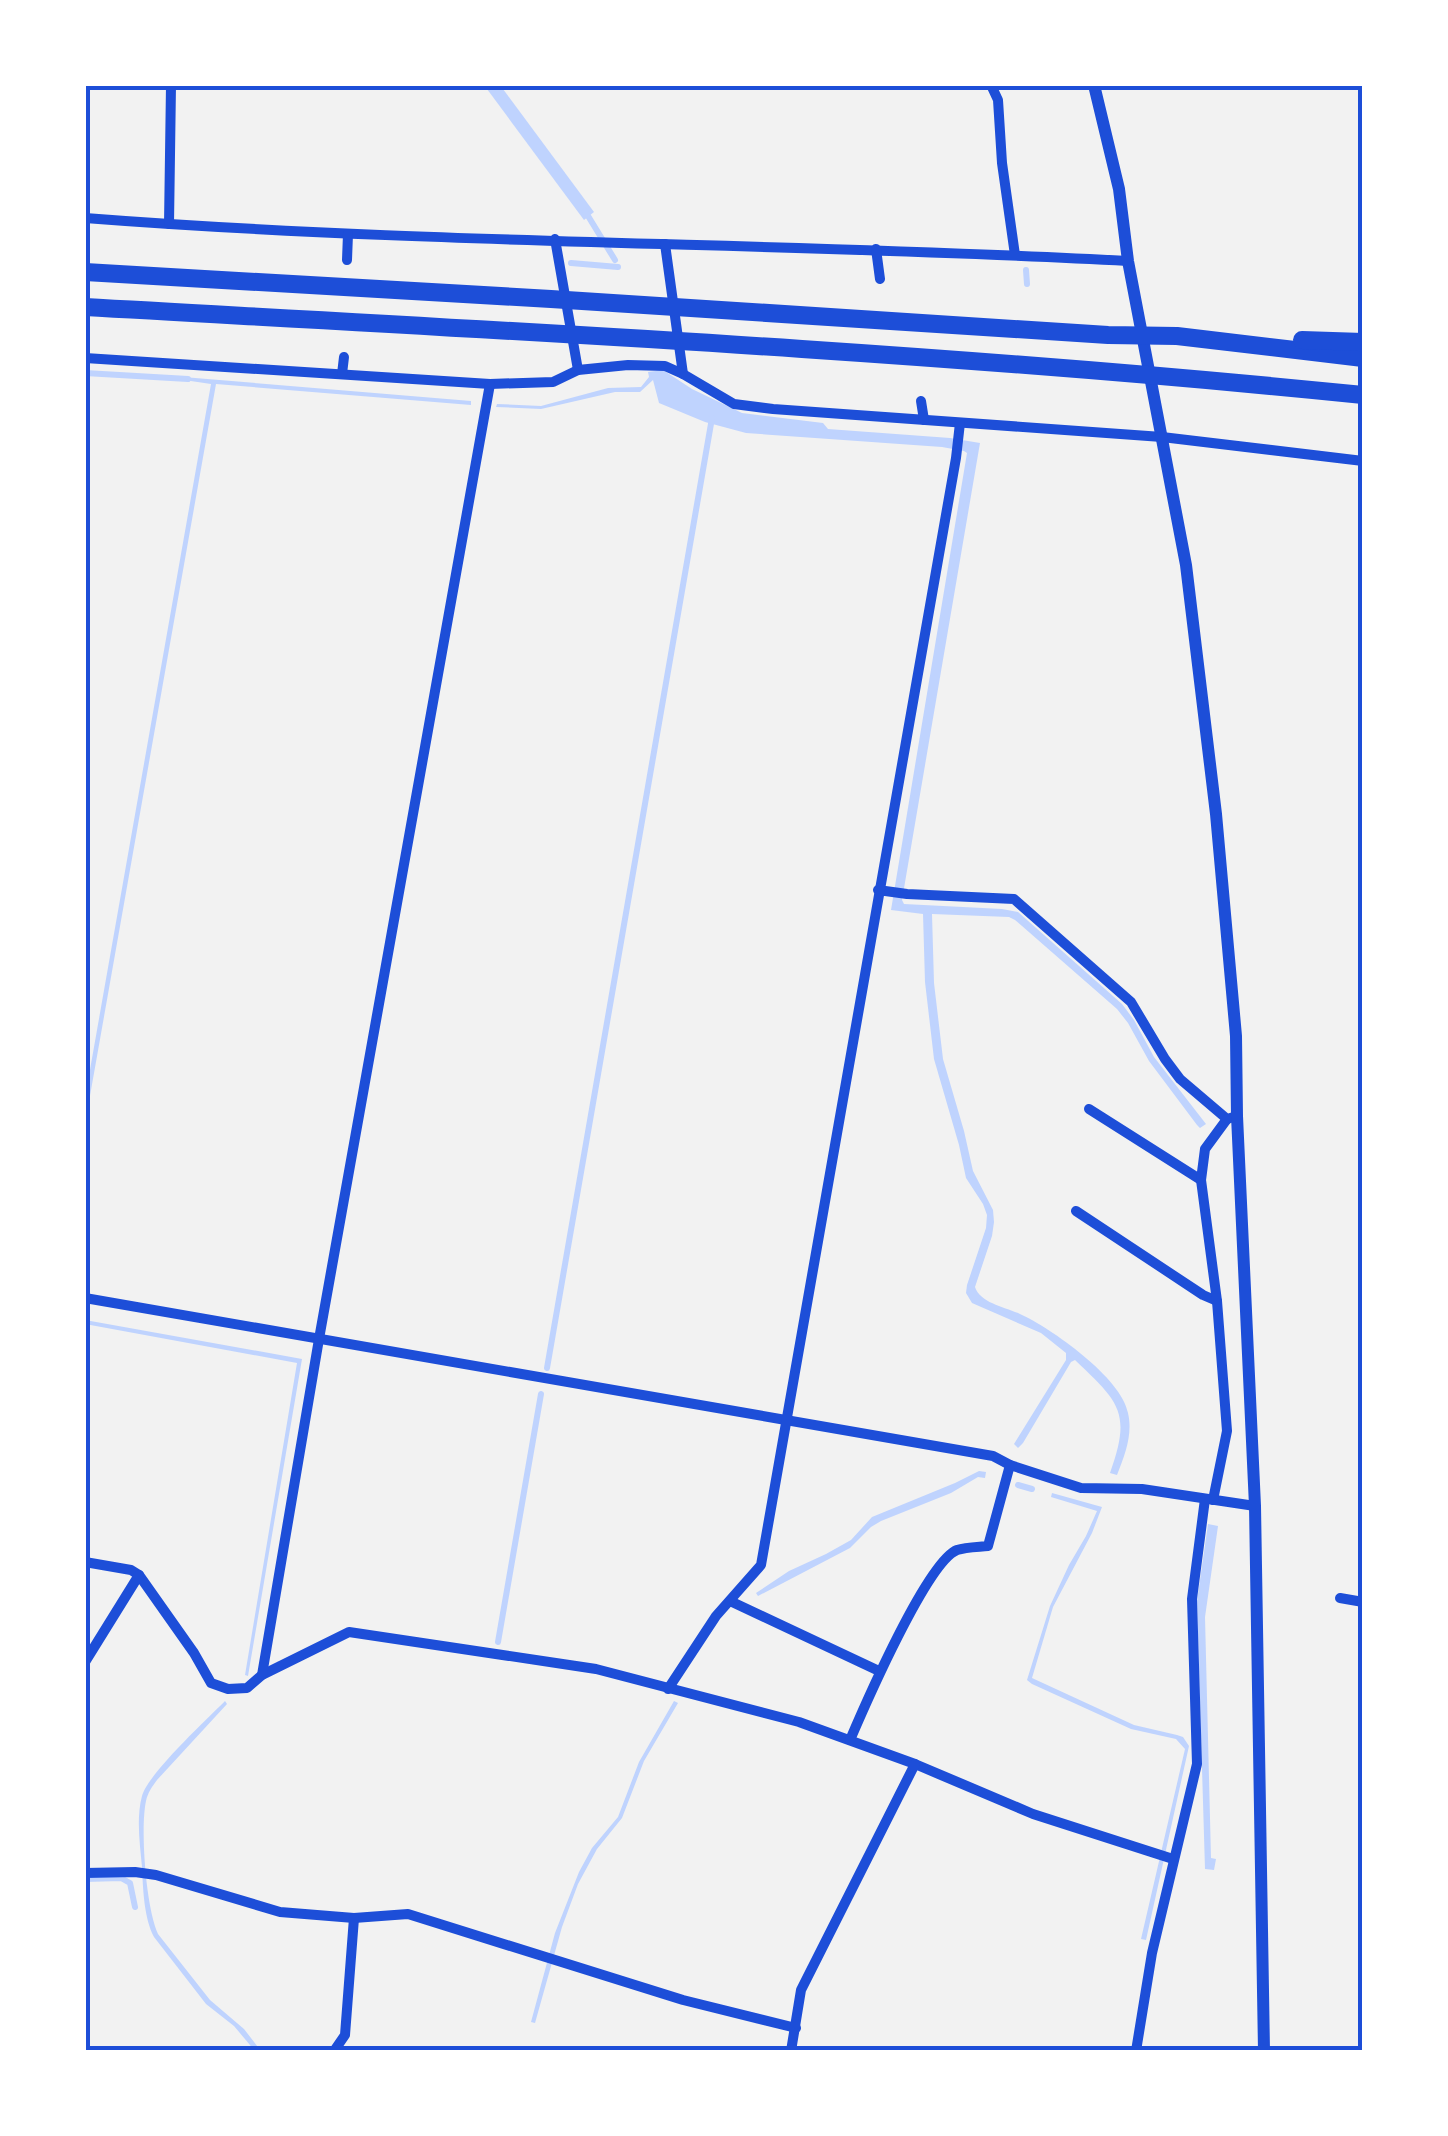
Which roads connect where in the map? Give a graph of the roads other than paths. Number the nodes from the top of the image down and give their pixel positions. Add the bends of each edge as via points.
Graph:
1 (171, 85) edge
2 (991, 85) edge
3 (1094, 85) edge
4 (85, 218) edge
5 (169, 224) junction
6 (348, 234) junction
7 (555, 239) junction
8 (665, 244) junction
9 (876, 250) junction
10 (1014, 255) junction
11 (347, 260) dead end
12 (1128, 261) junction
13 (85, 272) edge
14 (880, 278) dead end
15 (85, 307) edge
16 (1177, 336) junction
17 (1363, 342) edge
18 (344, 357) dead end
19 (85, 358) edge
20 (1363, 358) edge
21 (578, 370) junction
22 (342, 374) junction
23 (684, 374) junction
24 (490, 384) junction
25 (1363, 395) edge
26 (921, 401) dead end
27 (924, 420) junction
28 (960, 422) junction
29 (1162, 436) junction
30 (1363, 461) edge
31 (882, 890) junction
32 (1088, 1109) dead end
33 (1232, 1118) junction
34 (1201, 1180) junction
35 (1076, 1211) dead end
36 (85, 1298) edge
37 (1218, 1301) junction
38 (319, 1339) junction
39 (786, 1420) junction
40 (1010, 1466) junction
41 (1209, 1499) junction
42 (1255, 1506) junction
43 (85, 1562) edge
44 (139, 1575) junction
45 (1340, 1598) dead end
46 (730, 1601) junction
47 (1363, 1602) edge
48 (85, 1662) edge
49 (879, 1672) junction
50 (262, 1675) junction
51 (668, 1690) junction
52 (850, 1740) junction
53 (914, 1764) junction
54 (1173, 1860) junction
55 (85, 1873) edge
56 (354, 1918) junction
57 (796, 2028) junction
58 (334, 2051) edge
59 (791, 2051) edge
60 (1136, 2051) edge
61 (1264, 2051) edge

1 - 5 street
2 - 10 street
3 - 12 street
4 - 5 street
5 - 6 street
6 - 7 street
6 - 11 street
7 - 8 street
7 - 21 street
8 - 9 street
8 - 23 street
9 - 10 street
9 - 14 street
10 - 12 street
12 - 29 street
13 - 16 highway
15 - 25 highway via 794,348
16 - 17 highway
16 - 20 highway
18 - 22 street
19 - 22 street
21 - 23 street via 665,366
21 - 24 street via 552,382
22 - 24 street
23 - 27 street via 734,404
24 - 38 street
26 - 27 street
27 - 28 street
28 - 29 street
28 - 31 street
29 - 30 street
29 - 33 street via 1186,564 1216,814 1236,1036
31 - 33 street via 1014,899 1131,1002 1180,1079
31 - 39 street
32 - 34 street
33 - 34 street via 1204,1148
33 - 42 street
34 - 37 street
35 - 37 street
36 - 38 street
37 - 41 street via 1228,1431
38 - 39 street
38 - 50 street
39 - 40 street via 994,1456
39 - 46 street via 761,1565
40 - 41 street via 1081,1488
40 - 49 street via 988,1546 956,1550 936,1570
41 - 42 street
41 - 54 street via 1192,1599 1197,1764
42 - 61 street
43 - 44 street
44 - 48 street
44 - 50 street via 211,1683 247,1688
45 - 47 street
46 - 49 street
46 - 51 street
49 - 52 street
50 - 51 street via 349,1632 596,1669
51 - 52 street
52 - 53 street
53 - 54 street via 1033,1814
53 - 57 street via 801,1990
54 - 60 street
55 - 56 street via 156,1875 280,1912
56 - 57 street via 408,1914
56 - 58 street via 344,2035
57 - 59 street

